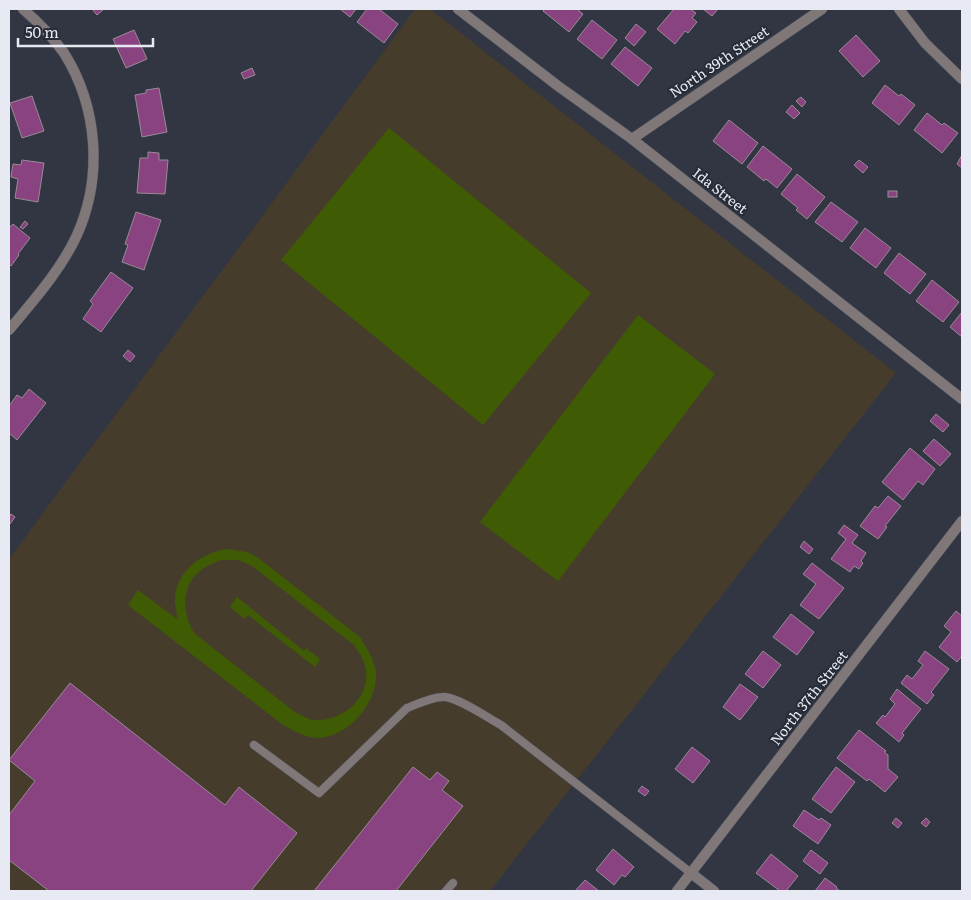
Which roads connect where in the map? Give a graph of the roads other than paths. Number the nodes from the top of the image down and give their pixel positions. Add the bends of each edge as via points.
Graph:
1 (22, 9) edge
2 (458, 9) edge
3 (822, 9) edge
4 (899, 9) edge
5 (962, 79) edge
6 (632, 139) junction
7 (9, 330) edge
8 (962, 399) edge
9 (962, 521) edge
10 (254, 745) dead end
11 (691, 874) junction
12 (453, 883) dead end
13 (446, 891) edge
14 (677, 891) edge
15 (714, 891) edge

1 - 7 street via 52,37 81,87 91,123 94,161 90,194 77,236 60,265
2 - 6 street, Ida Street
3 - 6 street, North 39th Street
4 - 5 street via 925,43
6 - 8 street, Ida Street
9 - 11 street, North 37th Street
10 - 11 lane via 318,793 407,708 445,697 469,706 501,725
11 - 14 street, North 37th Street
11 - 15 street
12 - 13 lane

